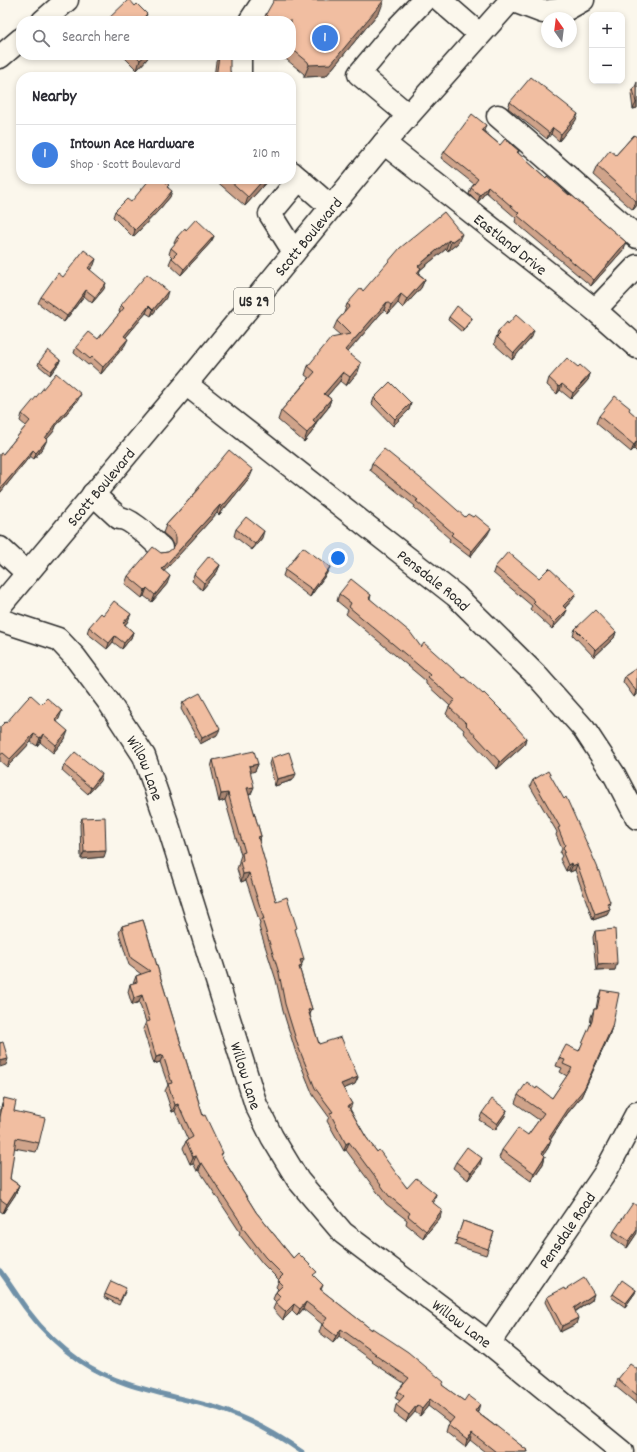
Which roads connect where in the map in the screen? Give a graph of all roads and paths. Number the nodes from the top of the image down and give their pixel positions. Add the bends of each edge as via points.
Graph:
1 (67, 0) edge
2 (264, 0) edge
3 (424, 0) edge
4 (440, 0) edge
5 (511, 0) edge
6 (582, 0) edge
7 (49, 16) edge
8 (253, 16) edge
9 (479, 34) junction
10 (16, 44) edge
11 (0, 57) edge
12 (240, 60) edge
13 (240, 72) edge
14 (408, 115) junction
15 (498, 116) dead end
16 (384, 143) junction
17 (296, 177) edge
18 (290, 184) edge
19 (331, 207) junction
20 (637, 236) edge
21 (294, 252) junction
22 (637, 266) edge
23 (595, 310) junction
24 (637, 347) edge
25 (186, 384) junction
26 (93, 494) junction
27 (0, 548) edge
28 (159, 552) edge
29 (28, 573) junction
30 (0, 606) edge
31 (0, 620) edge
32 (637, 818) edge
33 (637, 1113) edge
34 (489, 1344) junction
35 (622, 1452) edge

1 - 7 main road
2 - 8 main road
3 - 14 main road via 359,74
4 - 9 main road
5 - 6 main road via 543,12 567,9
5 - 9 main road, Scott Boulevard / US 29
9 - 14 main road, Scott Boulevard / US 29
10 - 11 main road
12 - 13 main road
14 - 16 main road, Scott Boulevard / US 29
15 - 20 main road
16 - 19 main road, Scott Boulevard / US 29
16 - 23 main road, Eastland Drive
17 - 19 main road
18 - 21 main road via 270,214
19 - 21 main road, Scott Boulevard / US 29
21 - 25 main road, Scott Boulevard / US 29
22 - 23 main road
23 - 24 main road, Eastland Drive
25 - 26 main road, Scott Boulevard / US 29
25 - 32 main road, Pensdale Road via 456,596 537,676 584,729 615,776
26 - 28 main road via 119,518 132,524
26 - 29 main road, Scott Boulevard / US 29
27 - 29 main road
29 - 30 main road, Scott Boulevard / US 29
31 - 34 main road, Willow Lane via 58,639 108,701 144,756 256,1105 298,1180 343,1233
33 - 34 main road, Pensdale Road via 605,1173
34 - 35 main road, Willow Lane

